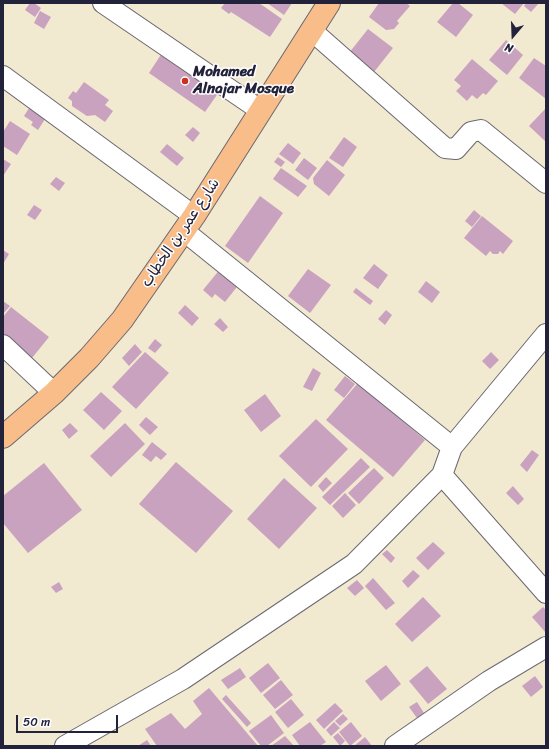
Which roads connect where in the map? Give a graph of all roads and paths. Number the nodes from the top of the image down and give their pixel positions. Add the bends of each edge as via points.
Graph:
1 (102, 3) edge
2 (329, 3) edge
3 (311, 30) junction
4 (3, 76) edge
5 (260, 110) junction
6 (546, 183) edge
7 (189, 223) junction
8 (546, 334) edge
9 (3, 345) edge
10 (54, 393) junction
11 (3, 437) edge
12 (452, 447) junction
13 (442, 475) junction
14 (546, 593) edge
15 (546, 647) edge
16 (65, 746) edge
17 (395, 746) edge

1 - 5 street
2 - 3 main road, شارع عمر بن الخطاب
3 - 5 main road, شارع عمر بن الخطاب
3 - 6 street via 445,148 456,149 471,132 481,130
4 - 7 street
5 - 7 main road, شارع عمر بن الخطاب
7 - 10 main road, شارع عمر بن الخطاب via 122,320 90,358
7 - 12 street
8 - 12 street
9 - 10 street
10 - 11 main road, شارع عمر بن الخطاب
12 - 13 street
13 - 14 street
13 - 16 street via 354,564 183,679
15 - 17 street via 489,680

